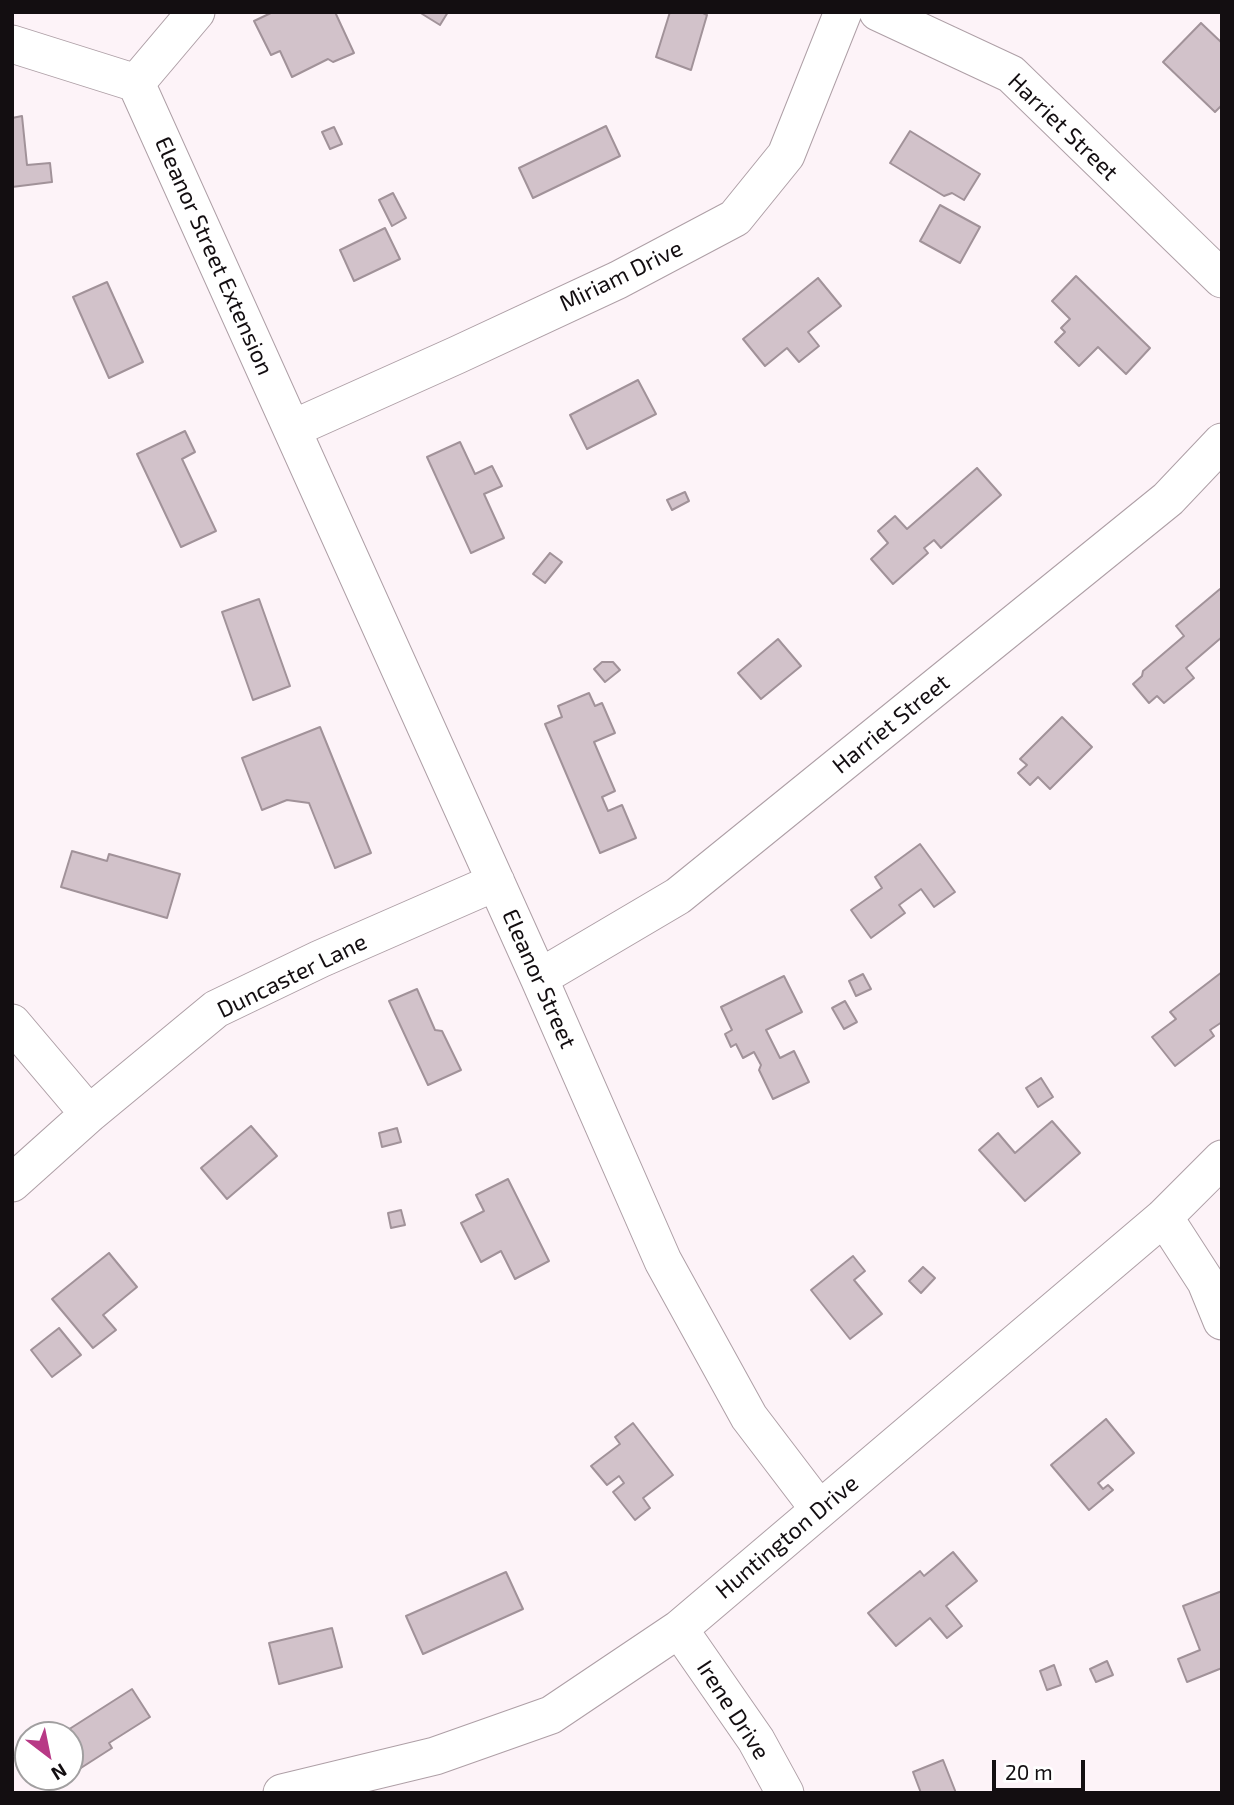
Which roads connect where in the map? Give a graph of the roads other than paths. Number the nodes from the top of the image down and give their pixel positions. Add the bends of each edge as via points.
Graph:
1 (196, 12) edge
2 (843, 12) edge
3 (878, 12) edge
4 (12, 44) edge
5 (136, 83) junction
6 (1222, 279) edge
7 (292, 429) junction
8 (1222, 442) edge
9 (496, 882) junction
10 (539, 978) junction
11 (12, 1023) edge
12 (89, 1114) junction
13 (1222, 1159) edge
14 (12, 1183) edge
15 (1164, 1217) junction
16 (1222, 1321) edge
17 (819, 1509) junction
18 (679, 1629) junction
19 (282, 1793) edge
20 (785, 1793) edge

1 - 5 street
2 - 7 street, Miriam Drive via 786,155 735,218 618,279
3 - 6 street, Harriet Street via 1012,74
4 - 5 street
5 - 7 street, Eleanor Street Extension
7 - 9 street, Eleanor Street
8 - 10 street, Harriet Street via 1168,499 678,896
9 - 10 street, Eleanor Street
9 - 12 street, Duncaster Lane via 216,1009
10 - 17 street, Eleanor Street via 663,1261 749,1417
11 - 12 street
12 - 14 street, Duncaster Lane
13 - 15 street, Huntington Drive
15 - 16 street via 1206,1282
15 - 17 street, Huntington Drive
17 - 18 street, Huntington Drive
18 - 19 street, Huntington Drive via 551,1715 435,1756
18 - 20 street, Irene Drive via 755,1740

